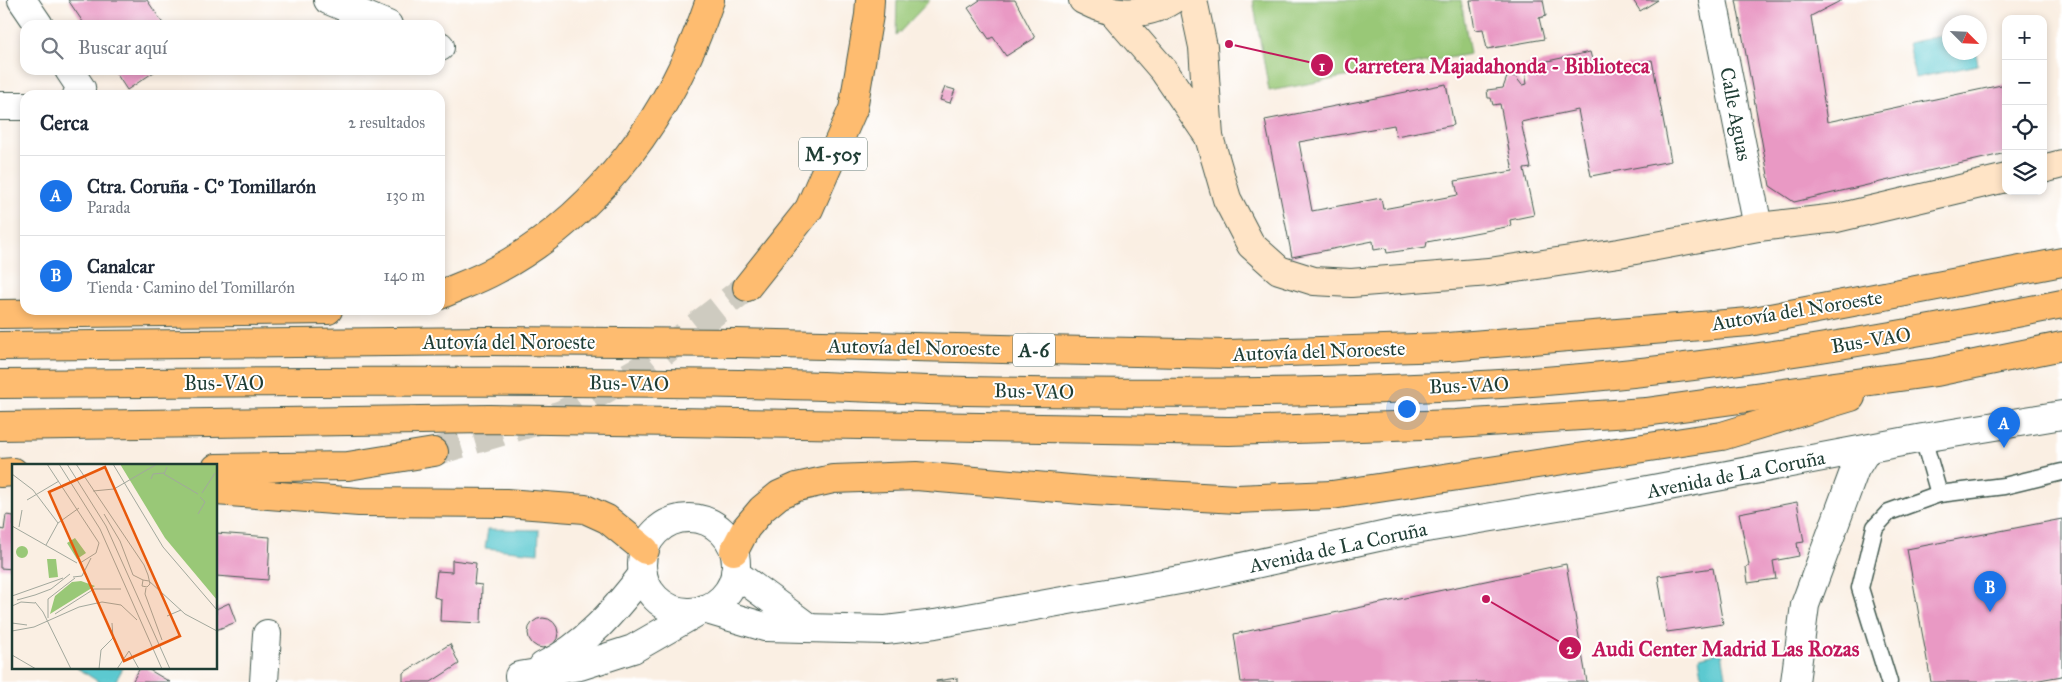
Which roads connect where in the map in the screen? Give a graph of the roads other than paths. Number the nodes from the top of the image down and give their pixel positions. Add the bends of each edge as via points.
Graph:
1 (22, 0) edge
2 (328, 0) edge
3 (710, 0) edge
4 (870, 0) edge
5 (1083, 0) edge
6 (1172, 0) edge
7 (1193, 0) edge
8 (1713, 0) edge
9 (1112, 12) junction
10 (36, 20) edge
11 (376, 20) edge
12 (72, 75) edge
13 (80, 90) edge
14 (0, 106) edge
15 (20, 106) edge
16 (1209, 137) junction
17 (2062, 164) edge
18 (2047, 168) edge
19 (2002, 179) edge
20 (1758, 227) junction
21 (2062, 262) edge
22 (747, 287) tunnel mouth
23 (445, 293) edge
24 (2062, 304) edge
25 (0, 314) edge
26 (20, 314) edge
27 (0, 346) edge
28 (2062, 346) edge
29 (1936, 372) junction
30 (0, 384) edge
31 (2062, 418) edge
32 (0, 426) edge
33 (1923, 438) junction
34 (1867, 450) junction
35 (434, 452) tunnel mouth
36 (218, 468) edge
37 (2062, 472) edge
38 (218, 492) edge
39 (1939, 494) junction
40 (644, 562) junction
41 (735, 562) junction
42 (702, 610) junction
43 (808, 626) junction
44 (267, 634) dead end
45 (512, 679) edge
46 (264, 682) edge
47 (1795, 682) edge
48 (1889, 682) edge

1 - 10 street
2 - 11 street
3 - 23 highway via 698,35 644,135 582,207 542,241 495,270
4 - 22 highway, M-505 via 853,109 809,209
5 - 9 street
6 - 9 street via 1138,13
7 - 16 street via 1203,47
8 - 20 street, Calle Aguas
9 - 16 street via 1164,71
12 - 13 street
14 - 15 street
16 - 20 street via 1227,199 1251,245 1280,270 1314,281 1351,283 1489,272 1618,253
17 - 18 street
19 - 20 street via 1837,218
21 - 27 highway, Autovía del Noroeste / A-6 via 1749,322 1448,347 1227,354 487,341
24 - 30 highway, Bus-VAO via 1939,329 1753,359 1518,383 1205,392 487,381
25 - 26 highway
28 - 29 highway
29 - 32 highway via 1646,412 1456,424 1249,430 489,419
29 - 41 highway via 1722,436 1332,495 1237,499 916,476 832,479 797,487 779,495 762,509 746,528
31 - 33 street, Avenida de La Coruña
33 - 34 street, Avenida de La Coruña
33 - 39 lane
34 - 43 street, Avenida de La Coruña via 1396,534 1196,577 987,616 886,630
34 - 47 street via 1855,469 1805,605
35 - 36 highway via 348,466
37 - 39 lane via 2004,486
38 - 40 highway via 359,502 506,503 585,508 607,519
39 - 48 lane via 1889,512 1876,527 1860,588
40 - 41 street via 652,535 681,518 698,518 714,524 727,536
40 - 42 street via 654,596 663,604 686,612
40 - 45 street via 620,603 576,646 555,660
41 - 42 street via 732,585 725,595
41 - 43 street
42 - 43 street, Avenida de La Coruña via 766,627
42 - 45 street via 633,650 580,666
44 - 46 street

